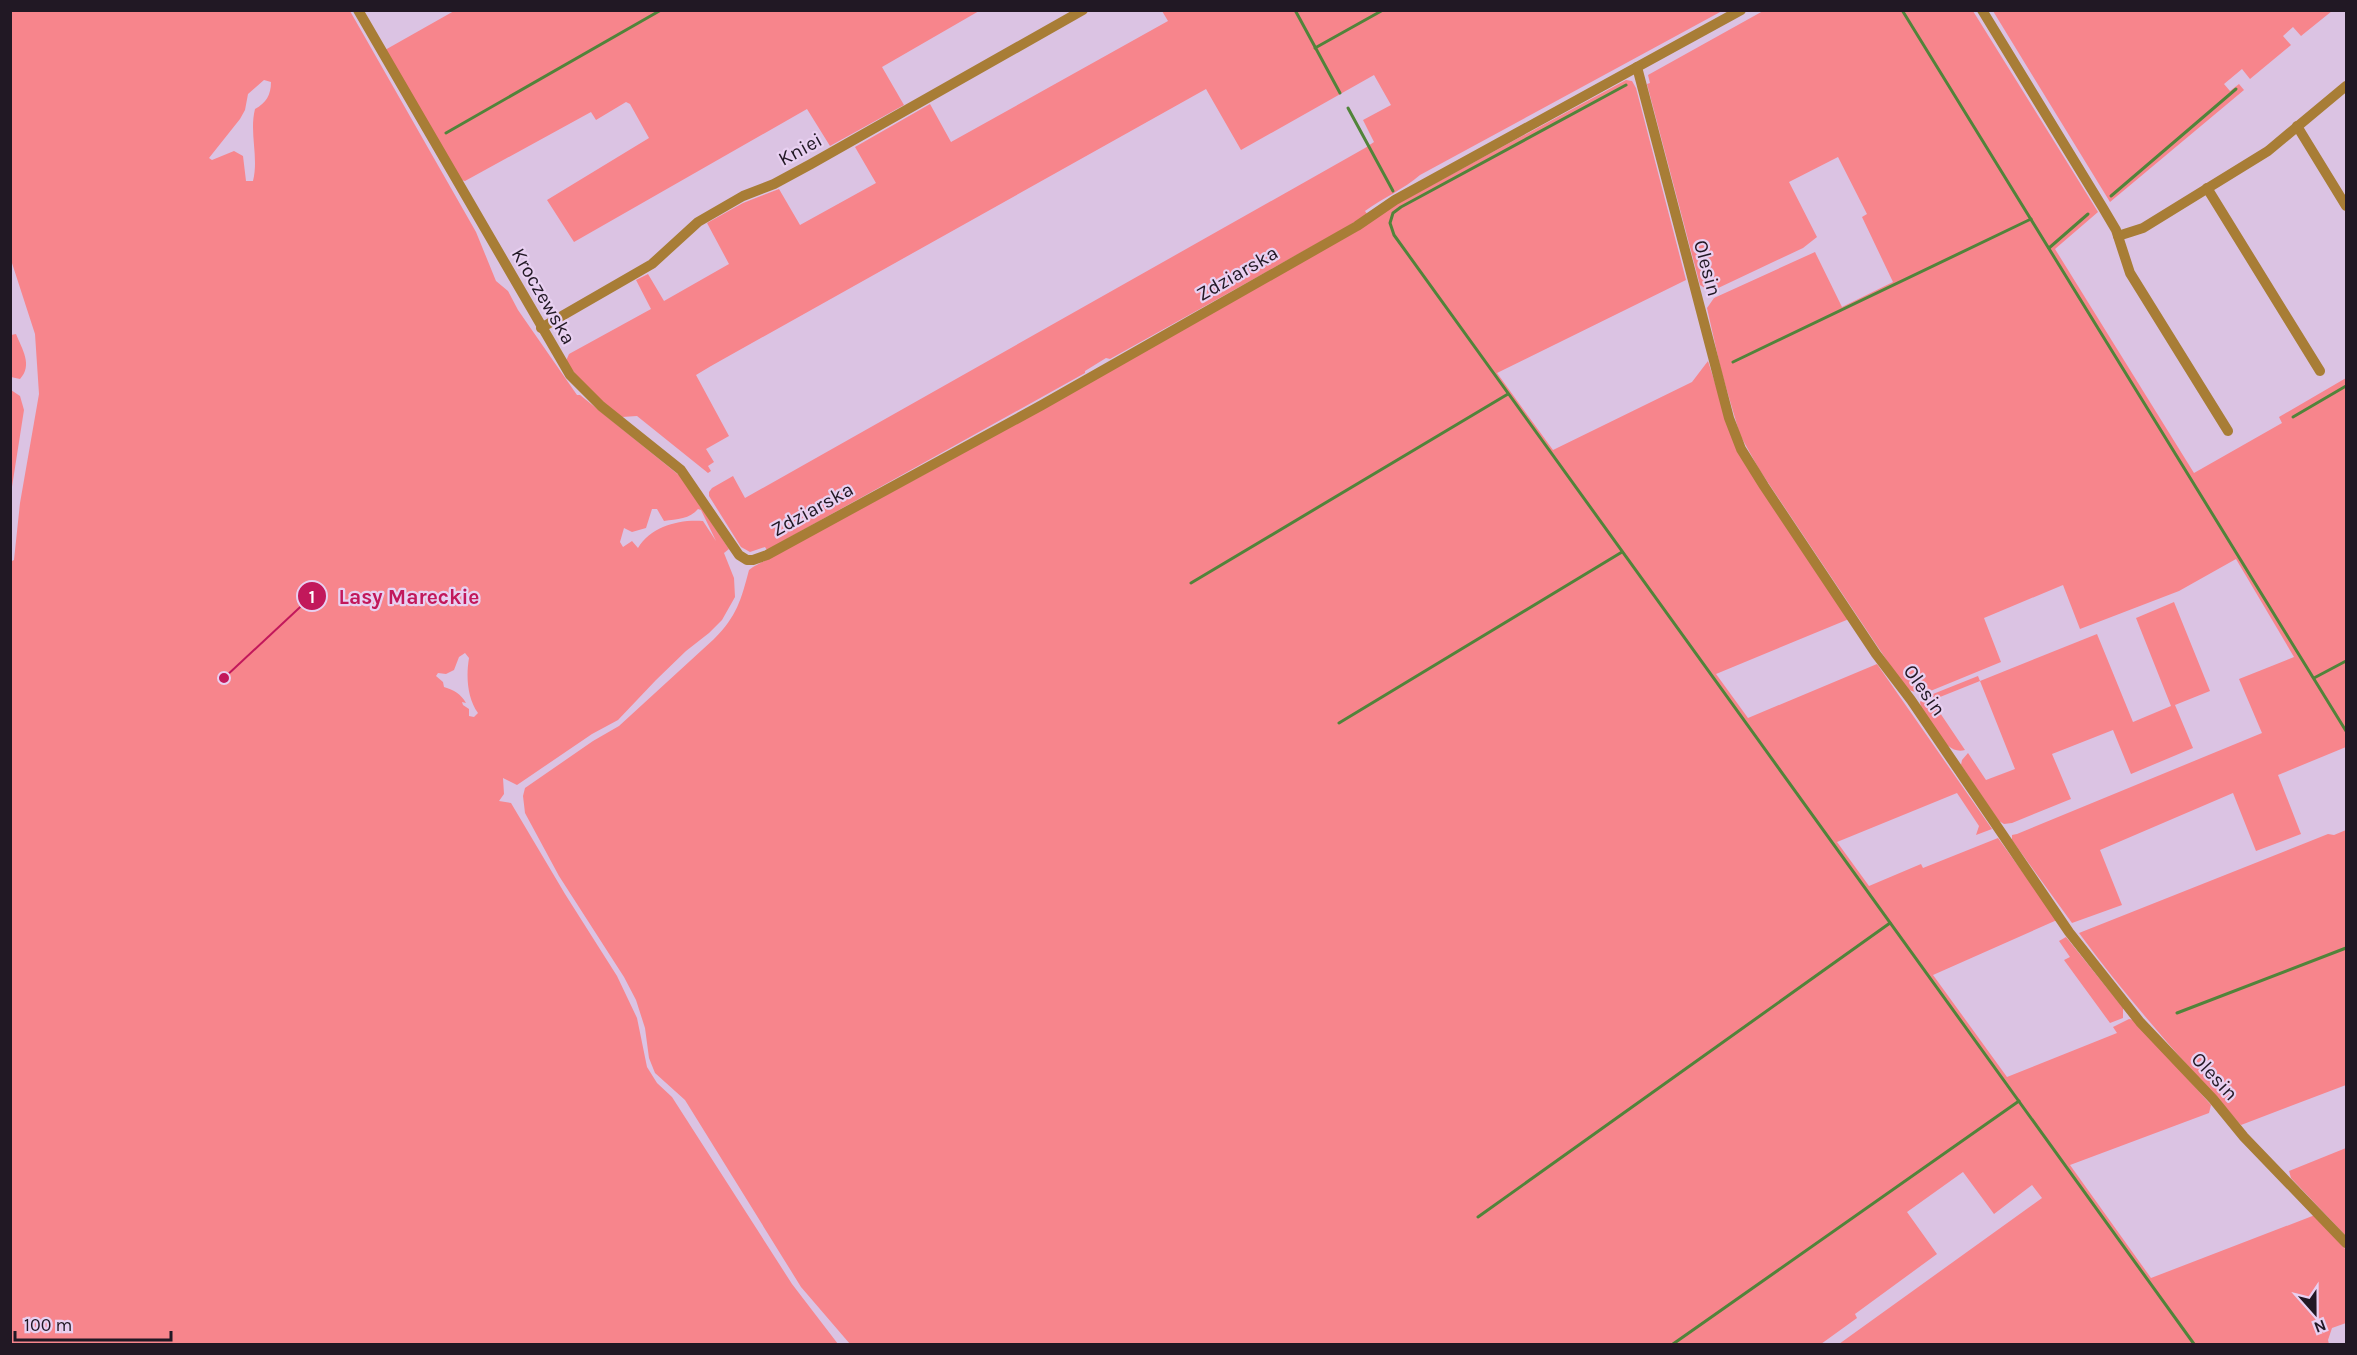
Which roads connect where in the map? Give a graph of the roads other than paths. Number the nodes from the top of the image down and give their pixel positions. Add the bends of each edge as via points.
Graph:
1 (358, 10) edge
2 (1083, 10) edge
3 (1741, 10) edge
4 (1982, 10) edge
5 (1637, 68) junction
6 (2346, 86) edge
7 (2297, 126) junction
8 (2207, 188) junction
9 (2346, 206) edge
10 (2118, 236) junction
11 (542, 328) junction
12 (2320, 371) dead end
13 (2228, 431) dead end
14 (747, 560) joint
15 (2346, 1243) edge

1 - 11 street, Kroczewska
2 - 11 street, Kniei via 811,164 732,201 698,222 652,264
3 - 5 street, Zdziarska
4 - 10 street
5 - 14 street, Zdziarska via 1395,200 1357,226 1042,405 767,555
5 - 15 street, Olesin via 1729,418 1764,486 2069,932 2140,1022
6 - 7 street
7 - 8 street via 2268,151
7 - 9 street
8 - 10 street via 2143,228
8 - 12 street
10 - 13 street via 2130,273
11 - 14 street, Kroczewska via 584,392 687,476 734,550

